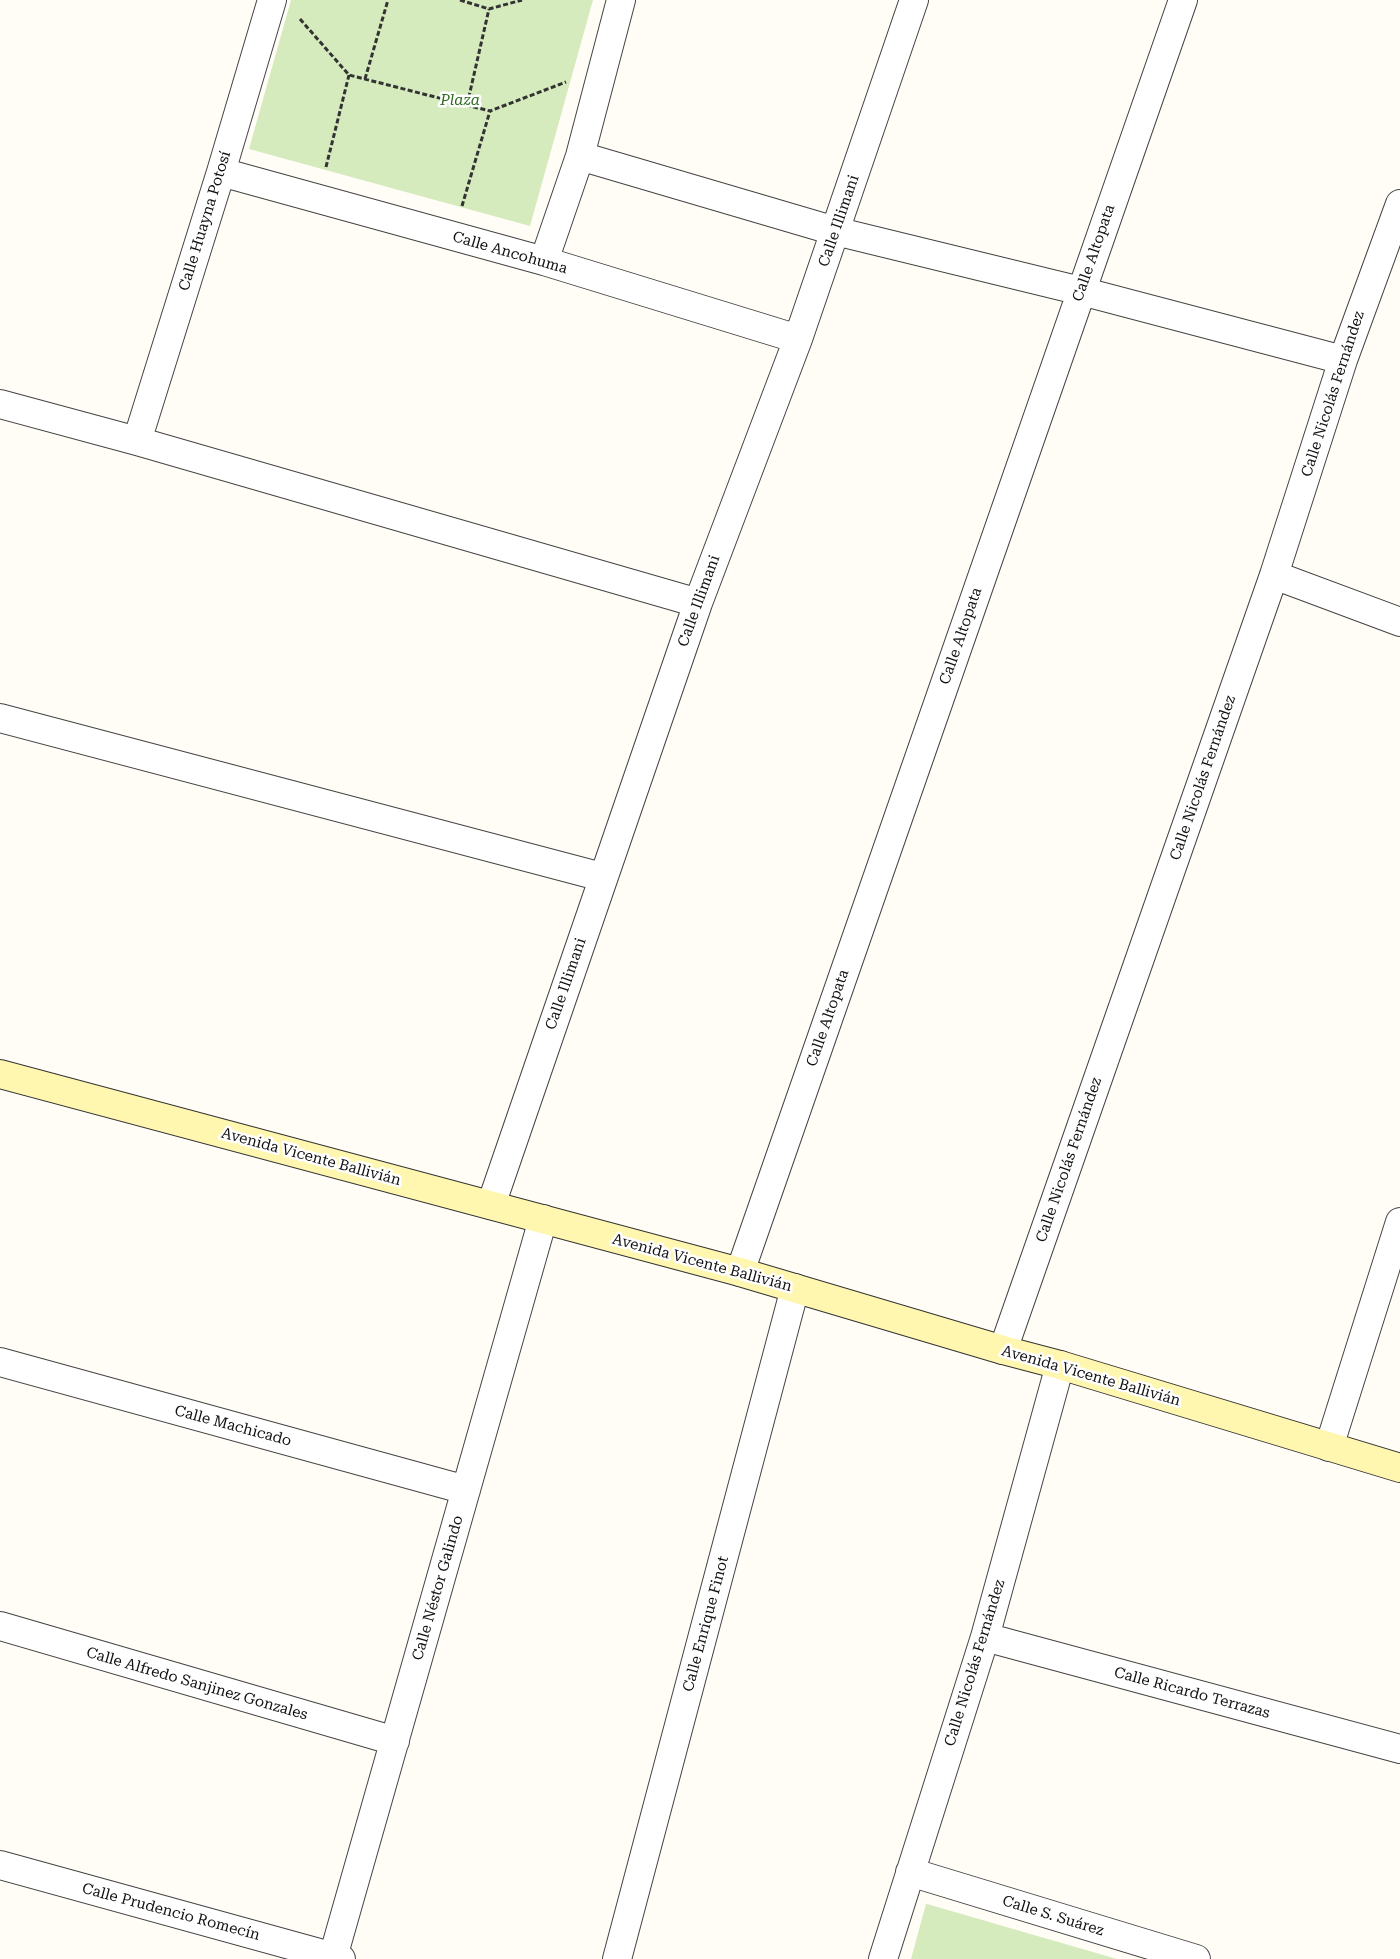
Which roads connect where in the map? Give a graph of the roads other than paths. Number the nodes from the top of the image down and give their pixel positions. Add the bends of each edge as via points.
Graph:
1 (272, 0) edge
2 (620, 0) edge
3 (914, 0) edge
4 (1183, 0) edge
5 (580, 156) junction
6 (220, 172) junction
7 (1400, 204) edge
8 (836, 231) junction
9 (544, 262) junction
10 (1081, 291) junction
11 (798, 339) junction
12 (1343, 360) junction
13 (0, 404) edge
14 (137, 441) junction
15 (1274, 575) junction
16 (698, 603) junction
17 (1400, 622) edge
18 (0, 718) edge
19 (602, 878) junction
20 (0, 1074) edge
21 (491, 1205) junction
22 (543, 1219) junction
23 (1400, 1222) edge
24 (740, 1272) junction
25 (796, 1288) junction
26 (1003, 1350) junction
27 (0, 1362) edge
28 (1060, 1365) junction
29 (1329, 1447) junction
30 (1400, 1468) edge
31 (466, 1490) junction
32 (0, 1626) edge
33 (985, 1637) junction
34 (395, 1741) junction
35 (1400, 1749) edge
36 (0, 1865) edge
37 (910, 1872) junction
38 (337, 1958) edge
39 (618, 1959) edge
40 (883, 1959) edge
41 (1196, 1959) edge

1 - 6 street, Calle Huayna Potosí
2 - 5 street
3 - 8 street, Calle Illimani
4 - 10 street, Calle Altopata
5 - 8 street
5 - 9 street
6 - 9 street, Calle Ancohuma
6 - 14 street, Calle Huayna Potosí
7 - 12 street, Calle Nicolás Fernández
8 - 10 street
8 - 11 street, Calle Illimani
9 - 11 street, Calle Ancohuma
10 - 12 street
10 - 24 street, Calle Altopata
11 - 16 street, Calle Illimani
12 - 15 street, Calle Nicolás Fernández
13 - 14 street
14 - 16 street
15 - 17 street
15 - 26 street, Calle Nicolás Fernández
16 - 19 street, Calle Illimani
18 - 19 street
19 - 21 street, Calle Illimani
20 - 21 street, Avenida Vicente Ballivián
21 - 22 street, Avenida Vicente Ballivián
22 - 24 street, Avenida Vicente Ballivián
22 - 31 street, Calle Néstor Galindo
23 - 29 street
24 - 25 street, Avenida Vicente Ballivián
25 - 26 street, Avenida Vicente Ballivián
25 - 39 street, Calle Enrique Finot
26 - 28 street, Avenida Vicente Ballivián
27 - 31 street, Calle Machicado
28 - 29 street, Avenida Vicente Ballivián
28 - 33 street, Calle Nicolás Fernández
29 - 30 street, Avenida Vicente Ballivián
31 - 34 street, Calle Néstor Galindo
32 - 34 street, Calle Alfredo Sanjinez Gonzales
33 - 35 street, Calle Ricardo Terrazas
33 - 37 street, Calle Nicolás Fernández
34 - 38 street, Calle Néstor Galindo
36 - 38 street, Calle Prudencio Romecín
37 - 40 street, Calle Nicolás Fernández
37 - 41 street, Calle S. Suárez

